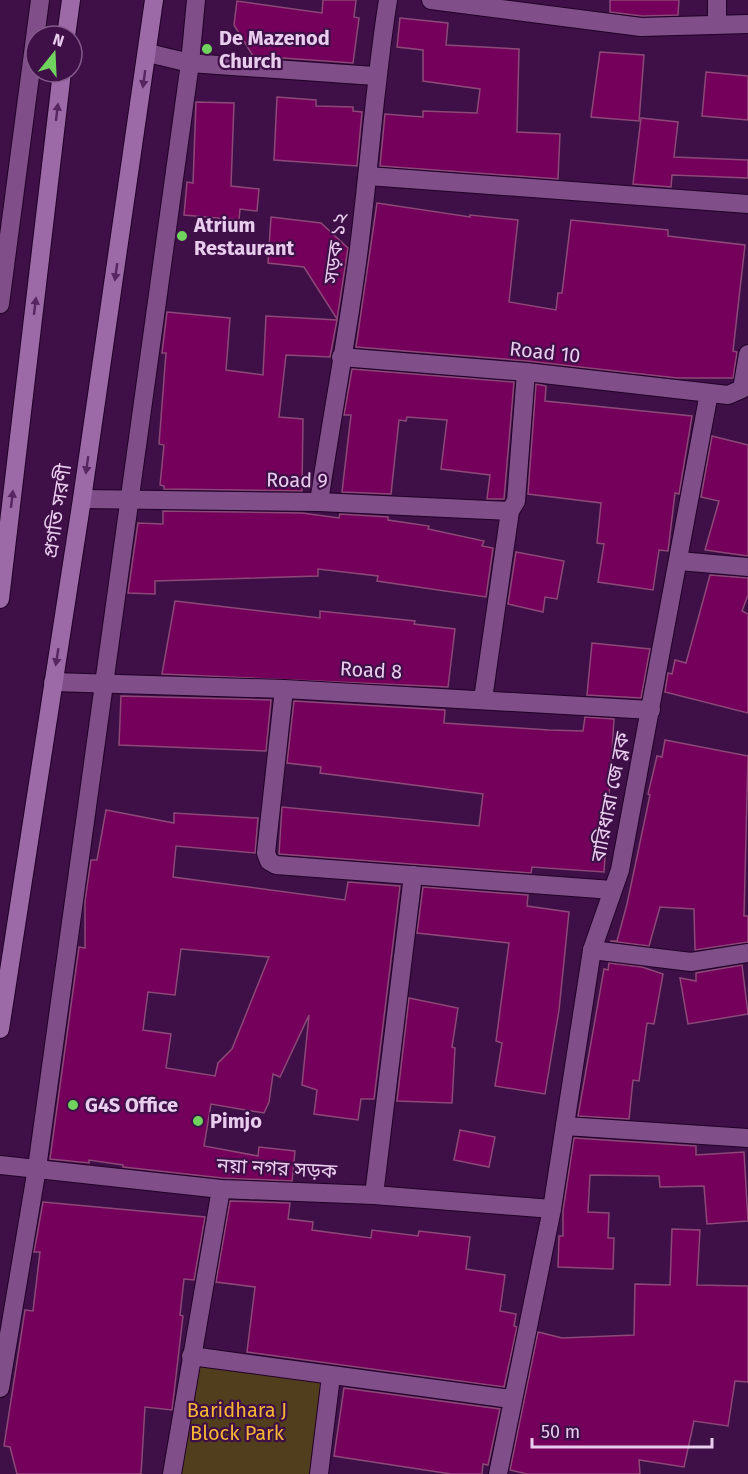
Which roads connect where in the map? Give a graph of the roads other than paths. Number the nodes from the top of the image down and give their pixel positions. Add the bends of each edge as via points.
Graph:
1 (40, 0) edge
2 (71, 0) edge
3 (154, 0) edge
4 (196, 0) edge
5 (388, 0) edge
6 (431, 0) edge
7 (717, 0) edge
8 (563, 9) edge
9 (717, 23) junction
10 (68, 24) edge
11 (748, 24) edge
12 (148, 53) junction
13 (190, 63) junction
14 (375, 76) junction
15 (61, 84) edge
16 (368, 176) junction
17 (748, 204) edge
18 (0, 304) edge
19 (748, 354) edge
20 (342, 357) junction
21 (526, 372) junction
22 (709, 393) junction
23 (82, 499) junction
24 (128, 500) junction
25 (319, 502) junction
26 (510, 511) junction
27 (679, 561) junction
28 (748, 567) edge
29 (0, 599) edge
30 (53, 682) junction
31 (104, 683) junction
32 (284, 688) junction
33 (483, 699) junction
34 (651, 710) junction
35 (413, 875) junction
36 (612, 890) junction
37 (592, 950) junction
38 (748, 953) edge
39 (0, 1029) edge
40 (565, 1126) junction
41 (748, 1137) edge
42 (0, 1165) edge
43 (37, 1168) junction
44 (221, 1190) junction
45 (374, 1195) junction
46 (552, 1209) junction
47 (191, 1356) junction
48 (331, 1376) junction
49 (0, 1388) edge
50 (511, 1399) junction
51 (172, 1474) edge
52 (319, 1474) edge
53 (498, 1474) edge

1 - 18 street
2 - 10 main road
3 - 12 main road, প্রগতি সরণী
4 - 13 street
5 - 14 street, সড়ক ১২
6 - 8 street
7 - 9 street
8 - 9 street via 641,27
9 - 11 street
12 - 13 street
12 -> 23 main road, প্রগতি সরণী
13 - 14 street
13 - 24 street
14 - 16 street, সড়ক ১২
29 -> 15 main road
16 - 17 street
16 - 20 street, সড়ক ১২
19 - 22 street, Road 10 via 742,389 728,395
20 - 21 street, Road 10
20 - 25 street, সড়ক ১২
21 - 22 street, Road 10
21 - 26 street via 516,501
22 - 27 street, বারিধারা জে ব্লক
23 - 24 street, Road 9
23 -> 30 main road, প্রগতি সরণী
24 - 25 street, Road 9
24 - 31 street
25 - 26 street, Road 9
26 - 33 street
27 - 28 street
27 - 34 street, বারিধারা জে ব্লক
30 - 31 street, Road 8
30 - 39 main road, প্রগতি সরণী
31 - 32 street, Road 8
31 - 43 street
32 - 33 street, Road 8
32 - 35 street via 268,861 276,865
33 - 34 street, Road 8
34 - 36 street, বারিধারা জে ব্লক via 620,870
35 - 36 street
35 - 45 street
36 - 37 street, বারিধারা জে ব্লক
37 - 38 street via 691,962
37 - 40 street, বারিধারা জে ব্লক
40 - 41 street
40 - 46 street, বারিধারা জে ব্লক
42 - 43 street, নয়া নগর সড়ক
43 - 44 street, নয়া নগর সড়ক
43 - 49 street
44 - 45 street, নয়া নগর সড়ক
44 - 47 street
45 - 46 street, নয়া নগর সড়ক
46 - 50 street, বারিধারা জে ব্লক
47 - 48 street
47 - 51 street
48 - 50 street
48 - 52 street
50 - 53 street, বারিধারা জে ব্লক

